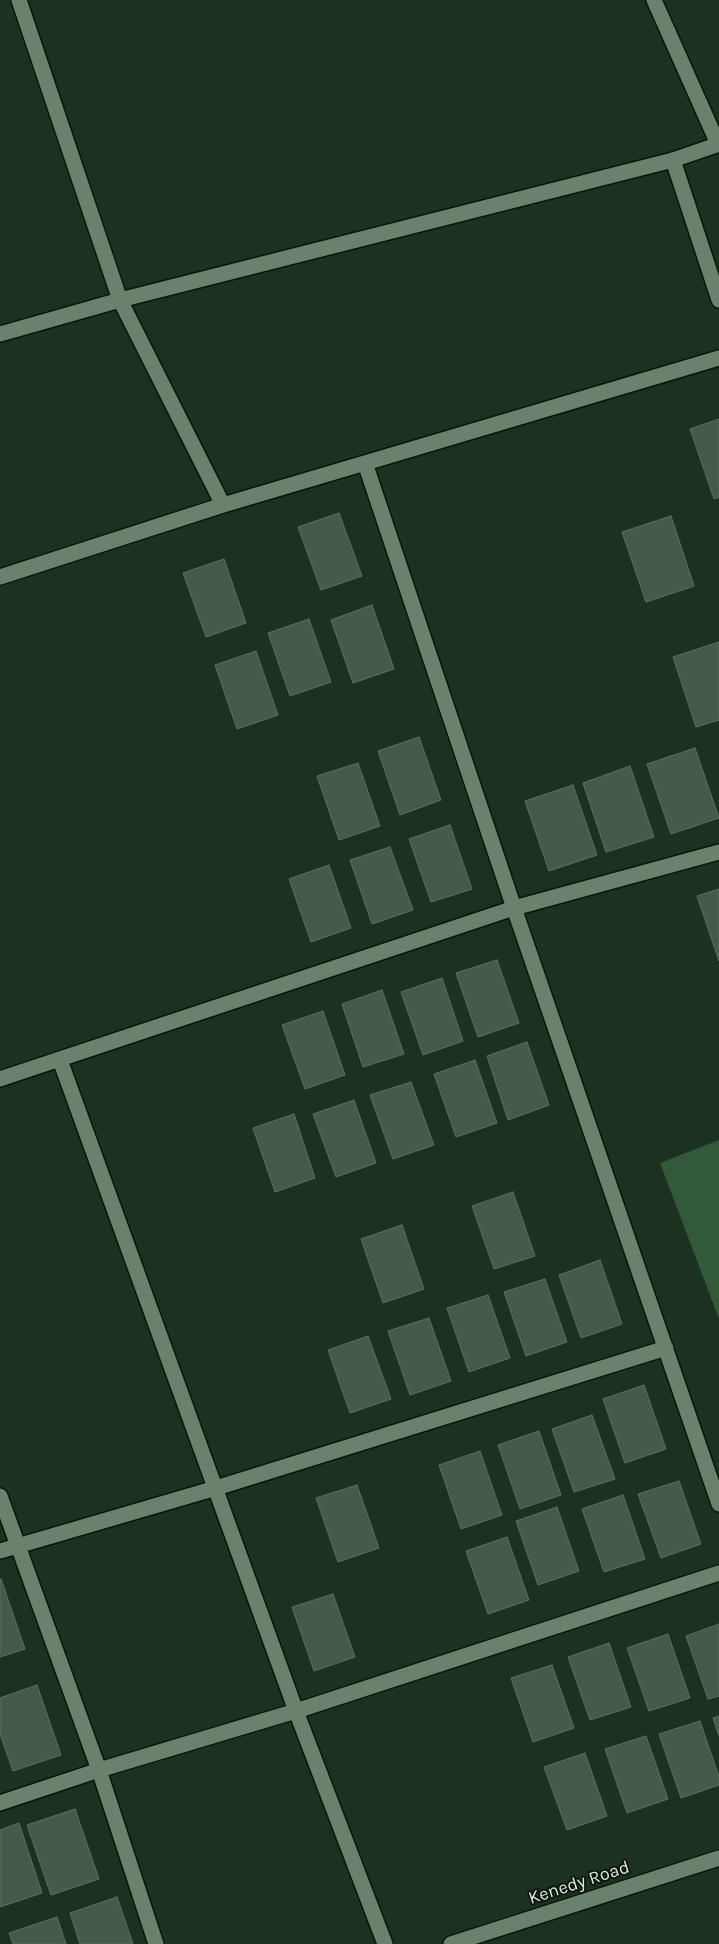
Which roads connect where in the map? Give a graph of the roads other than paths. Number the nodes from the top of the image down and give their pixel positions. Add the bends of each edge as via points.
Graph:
1 (19, 0) edge
2 (654, 0) edge
3 (719, 144) edge
4 (673, 160) junction
5 (120, 300) junction
6 (719, 300) edge
7 (0, 334) edge
8 (719, 358) edge
9 (365, 463) junction
10 (223, 505) junction
11 (0, 577) edge
12 (719, 852) edge
13 (514, 908) junction
14 (60, 1060) junction
15 (0, 1079) edge
16 (666, 1348) junction
17 (216, 1488) junction
18 (0, 1496) edge
19 (719, 1504) edge
20 (18, 1545) junction
21 (0, 1551) edge
22 (719, 1573) edge
23 (296, 1711) junction
24 (99, 1770) junction
25 (0, 1803) edge
26 (719, 1858) edge
27 (156, 1944) edge
28 (385, 1944) edge
29 (451, 1944) edge

1 - 5 street
2 - 3 street
3 - 4 street
4 - 5 street
4 - 6 street
5 - 7 street
5 - 10 street
8 - 9 street
9 - 10 street
9 - 13 street
10 - 11 street
12 - 13 street
13 - 14 street
13 - 16 street
14 - 15 street
14 - 17 street
16 - 17 street
16 - 19 street
17 - 20 street
17 - 23 street
18 - 20 street
20 - 21 street
20 - 24 street
22 - 23 street
23 - 24 street
23 - 28 street
24 - 25 street
24 - 27 street
26 - 29 street, Kenedy Road

